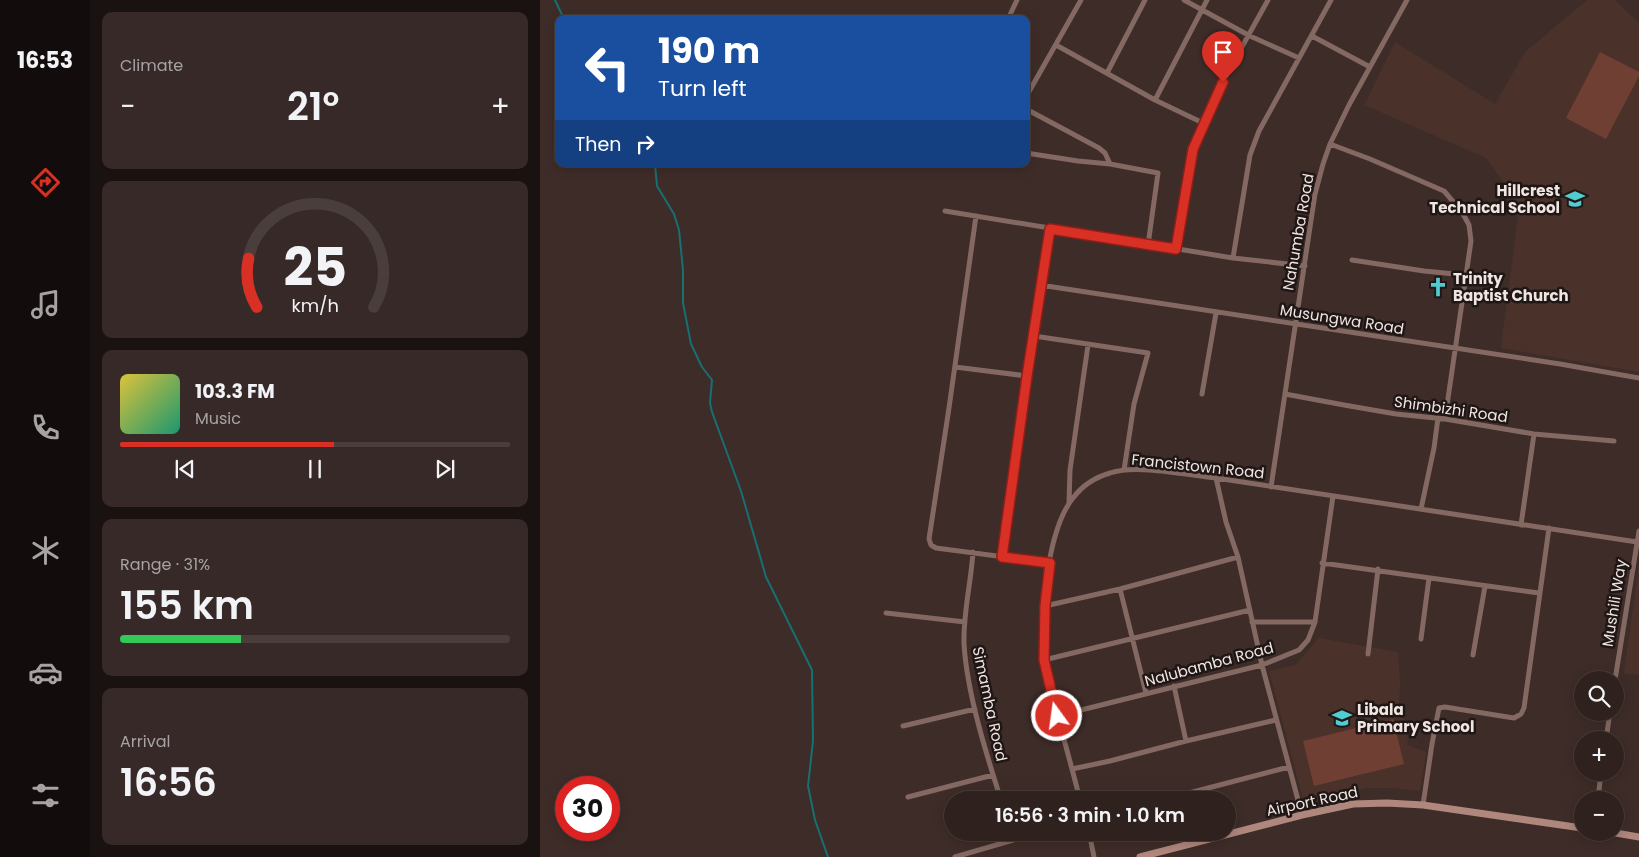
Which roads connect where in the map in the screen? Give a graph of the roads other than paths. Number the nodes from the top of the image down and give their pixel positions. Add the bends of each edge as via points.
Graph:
1 (1017, 0) edge
2 (1080, 0) edge
3 (1145, 0) edge
4 (1184, 0) edge
5 (1207, 0) edge
6 (1268, 0) edge
7 (1331, 0) edge
8 (1407, 0) edge
9 (1202, 10) junction
10 (1010, 15) edge
11 (1250, 36) junction
12 (1312, 36) junction
13 (1056, 45) junction
14 (1299, 58) junction
15 (1370, 67) junction
16 (1107, 73) junction
17 (1030, 89) edge
18 (1155, 100) junction
19 (1030, 111) edge
20 (1203, 123) junction
21 (1330, 144) junction
22 (1030, 154) edge
23 (1110, 164) junction
24 (945, 211) dead end
25 (976, 216) junction
26 (1050, 229) junction
27 (1148, 245) junction
28 (1176, 249) junction
29 (1233, 258) junction
30 (1352, 260) dead end
31 (1304, 266) junction
32 (1465, 276) junction
33 (1040, 285) junction
34 (1216, 313) junction
35 (1295, 324) junction
36 (1034, 336) junction
37 (1088, 345) junction
38 (1456, 348) junction
39 (955, 367) junction
40 (1027, 376) junction
41 (1639, 378) edge
42 (1202, 394) dead end
43 (1285, 394) junction
44 (1438, 418) junction
45 (1445, 419) junction
46 (1534, 434) junction
47 (1614, 441) dead end
48 (1124, 470) junction
49 (1216, 478) junction
50 (1271, 487) junction
51 (1333, 496) junction
52 (1069, 503) junction
53 (1421, 509) junction
54 (1521, 525) junction
55 (1549, 528) junction
56 (1639, 531) edge
57 (1637, 542) junction
58 (973, 552) junction
59 (1002, 557) junction
60 (1238, 557) junction
61 (1322, 562) junction
62 (1050, 563) junction
63 (1378, 570) junction
64 (1429, 578) junction
65 (1485, 586) junction
66 (1120, 589) junction
67 (1539, 593) junction
68 (1045, 606) junction
69 (1250, 610) junction
70 (886, 613) dead end
71 (965, 622) junction
72 (1252, 622) junction
73 (1315, 622) junction
74 (1133, 639) junction
75 (1421, 639) dead end
76 (1368, 654) dead end
77 (1473, 654) dead end
78 (1044, 660) junction
79 (1262, 665) junction
80 (1616, 671) edge
81 (1174, 686) junction
82 (1146, 693) junction
83 (975, 709) junction
84 (1057, 716) junction
85 (1276, 720) junction
86 (903, 726) dead end
87 (1186, 741) junction
88 (1290, 767) junction
89 (1072, 769) junction
90 (993, 775) junction
91 (997, 791) edge
92 (1078, 791) edge
93 (1197, 791) edge
94 (908, 797) dead end
95 (1423, 805) junction
96 (1302, 815) junction
97 (1574, 827) edge
98 (1624, 834) edge
99 (1639, 837) edge
100 (1010, 841) edge
101 (1091, 841) edge
102 (955, 857) edge
103 (1094, 857) edge
104 (1140, 857) edge

1 - 10 street
2 - 13 street
3 - 16 street
4 - 9 street
5 - 9 street
6 - 11 street
7 - 12 street
8 - 15 street, Nahumba Road
9 - 11 street
9 - 18 street
11 - 14 street
11 - 20 street
12 - 14 street
12 - 15 street
13 - 16 street
13 - 17 street
14 - 29 street via 1259,131 1250,155
15 - 21 street, Nahumba Road
16 - 18 street
18 - 20 street
19 - 23 street via 1099,148
20 - 28 street via 1193,149
21 - 31 street, Nahumba Road via 1315,194
21 - 32 street via 1444,191 1469,225 1471,241
22 - 23 street
23 - 27 street via 1158,173
24 - 25 street
25 - 26 street
25 - 39 street
26 - 27 street
26 - 33 street
27 - 28 street
28 - 29 street
29 - 31 street
30 - 32 street
31 - 35 street, Nahumba Road
32 - 38 street
33 - 34 street, Musungwa Road
33 - 36 street
34 - 35 street, Musungwa Road
34 - 42 street
35 - 38 street, Musungwa Road
35 - 43 street, Nahumba Road
36 - 37 street
36 - 40 street
37 - 48 street via 1148,353 1134,404
37 - 52 street via 1070,470
38 - 41 street, Musungwa Road
38 - 45 street
39 - 40 street
39 - 58 street via 929,539 936,548
40 - 59 street
43 - 44 street, Shimbizhi Road via 1396,414
43 - 50 street, Nahumba Road
44 - 45 street, Shimbizhi Road
44 - 53 street
45 - 46 street, Shimbizhi Road
46 - 47 street, Shimbizhi Road
46 - 54 street
48 - 49 street, Francistown Road
48 - 52 street, Francistown Road via 1090,482
49 - 50 street, Francistown Road
49 - 60 street
50 - 51 street, Francistown Road
51 - 53 street, Francistown Road
51 - 61 street, Nalubamba Road
52 - 62 street, Francistown Road via 1056,533
53 - 54 street, Francistown Road
54 - 55 street, Francistown Road
55 - 57 street, Francistown Road
55 - 67 street
56 - 57 street, Mushili Way
57 - 80 street, Mushili Way
58 - 59 street
58 - 71 street, Simamba Road
59 - 62 street
60 - 66 street
60 - 69 street
61 - 63 street
61 - 73 street, Nalubamba Road
62 - 68 street, Francistown Road
63 - 64 street
63 - 76 street
64 - 65 street
64 - 75 street
65 - 67 street
65 - 77 street
66 - 68 street
66 - 74 street
67 - 95 street via 1521,714 1509,718 1440,708
68 - 78 street, Francistown Road
69 - 72 street
69 - 74 street
70 - 71 street
71 - 83 street, Simamba Road via 965,656
72 - 73 street
72 - 79 street
73 - 79 street, Nalubamba Road via 1308,640 1299,650
74 - 78 street
74 - 82 street
78 - 84 street, Francistown Road
79 - 81 street, Nalubamba Road
79 - 85 street
81 - 82 street, Nalubamba Road
81 - 87 street
82 - 84 street, Nalubamba Road
83 - 86 street
83 - 90 street, Simamba Road
84 - 89 street, Francistown Road
85 - 87 street
85 - 88 street
87 - 89 street
88 - 93 street
88 - 96 street
89 - 92 street, Francistown Road
90 - 91 street, Simamba Road
90 - 94 street
95 - 96 street, Airport Road via 1353,804
95 - 97 street, Airport Road
96 - 104 street, Airport Road
98 - 99 street
100 - 102 street
101 - 103 street

